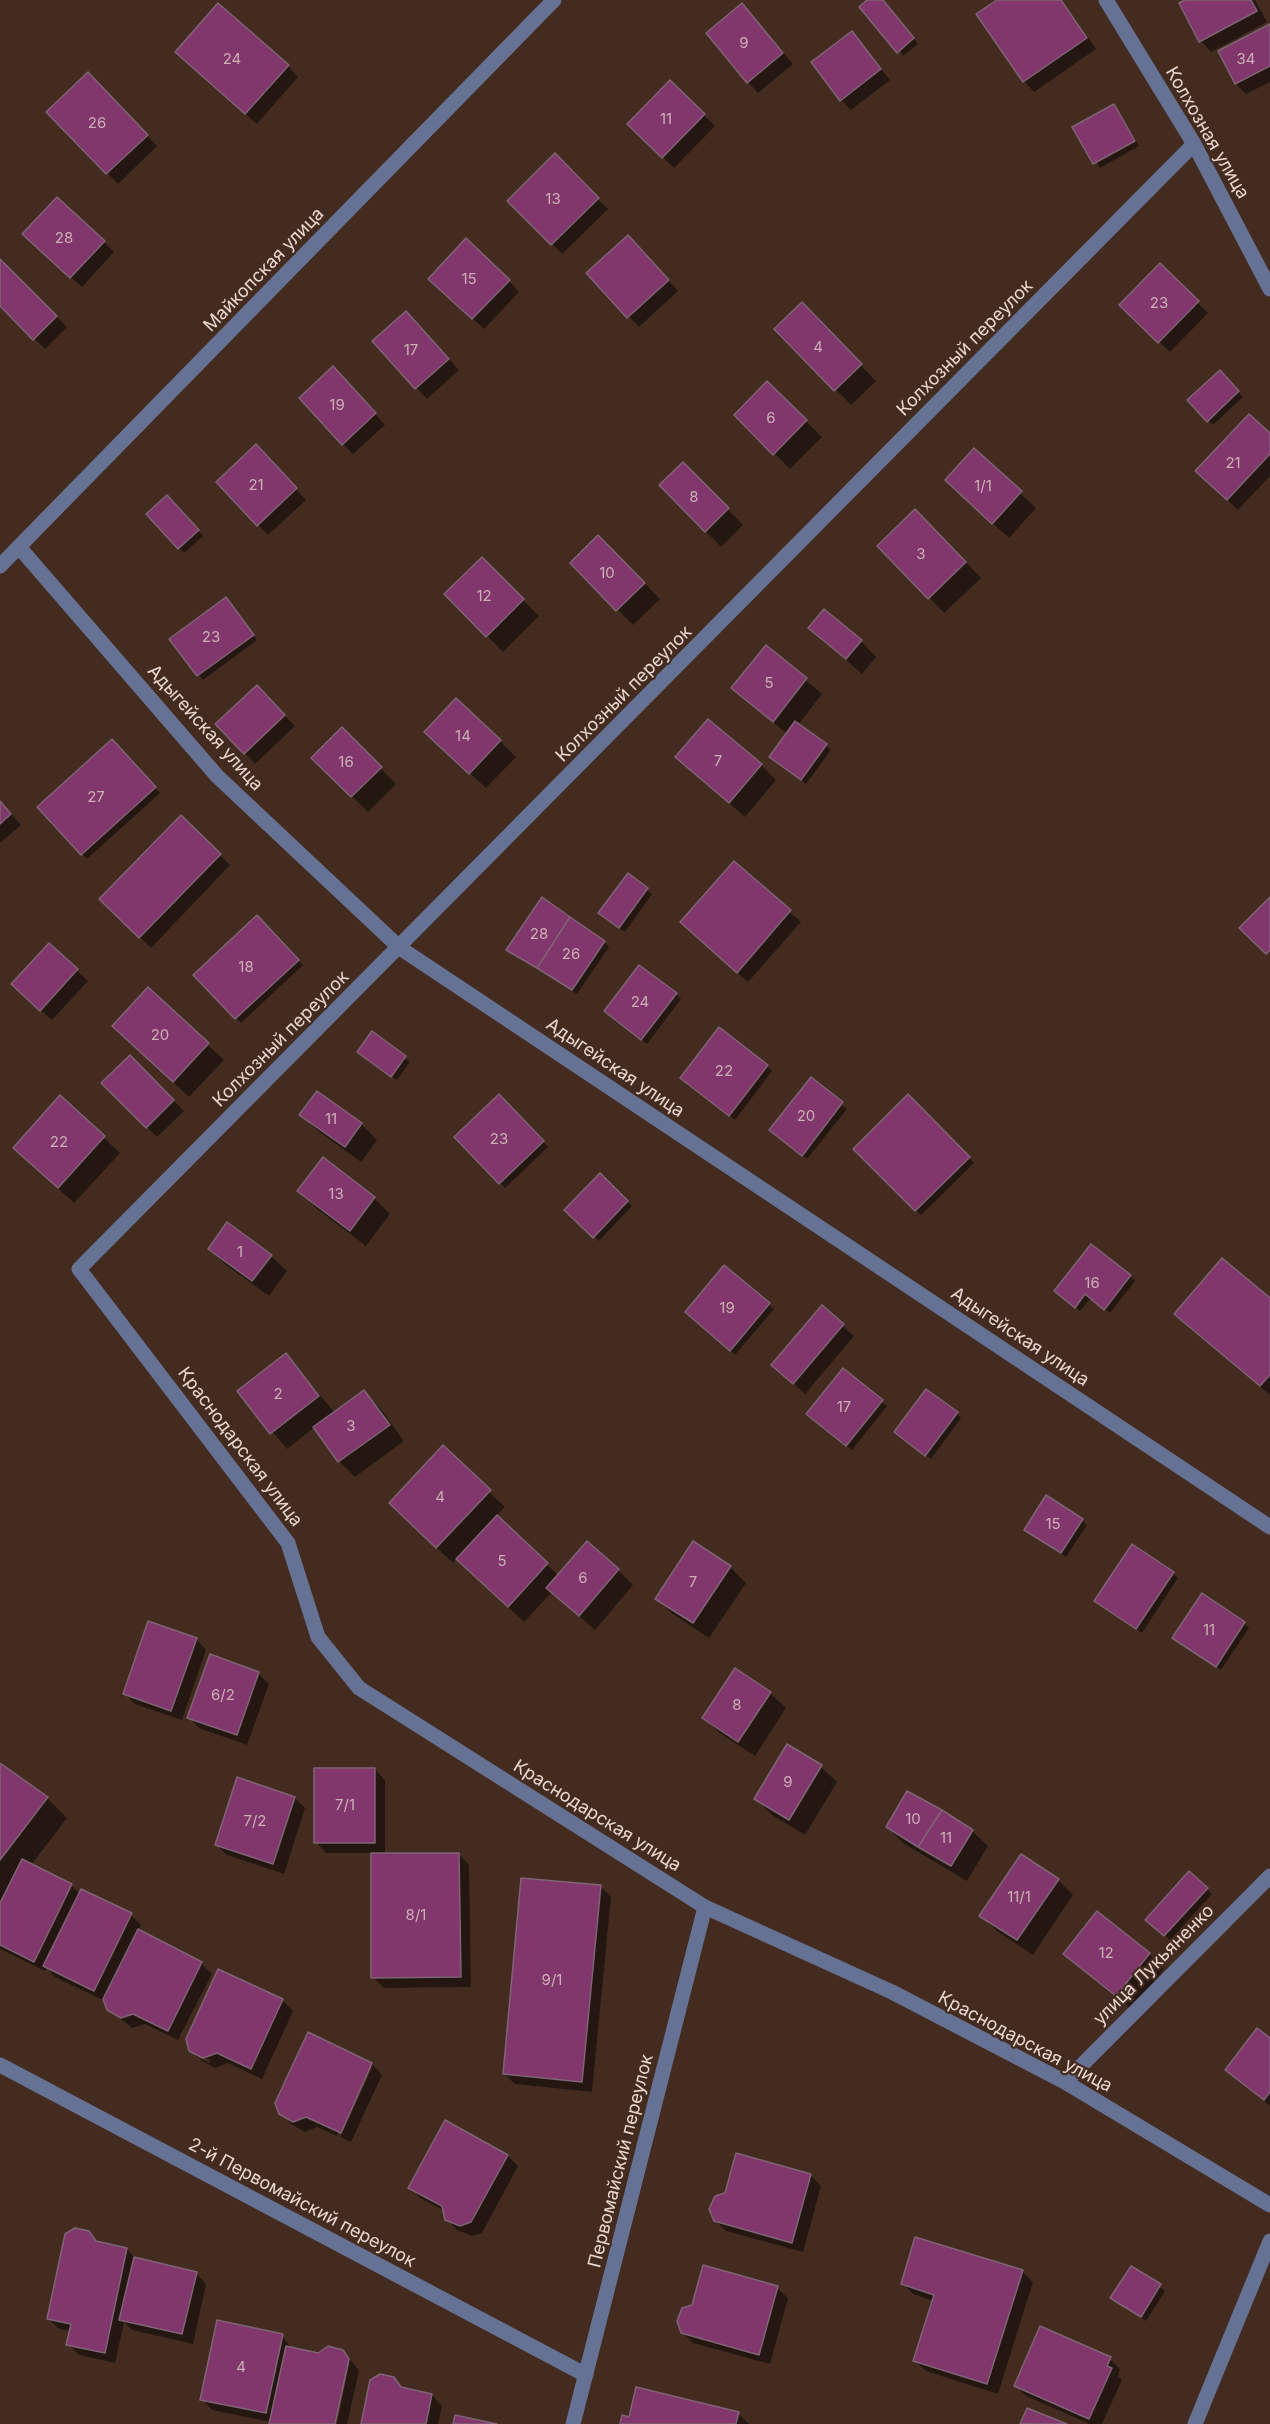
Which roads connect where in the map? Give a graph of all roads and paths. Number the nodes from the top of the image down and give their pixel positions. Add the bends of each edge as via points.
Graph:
1 (554, 0) edge
2 (1106, 0) edge
3 (1194, 144) junction
4 (1270, 289) edge
5 (19, 548) junction
6 (0, 566) edge
7 (400, 948) junction
8 (79, 1269) joint
9 (1270, 1527) edge
10 (1270, 1876) edge
11 (705, 1907) junction
12 (0, 2064) edge
13 (1065, 2082) junction
14 (1270, 2205) edge
15 (1270, 2241) edge
16 (586, 2375) junction
17 (573, 2424) edge
18 (1195, 2424) edge

1 - 5 street, Майкопская улица
2 - 3 street, Колхозная улица
3 - 4 street, Колхозная улица
3 - 7 street, Колхозный переулок
5 - 6 street, Майкопская улица
5 - 7 street, Адыгейская улица via 218,776
7 - 8 street, Колхозный переулок
7 - 9 street, Адыгейская улица
8 - 11 street, Краснодарская улица via 288,1543 318,1637 359,1688
10 - 13 street, улица Лукьяненко
11 - 13 street, Краснодарская улица via 892,1992
11 - 16 street, Первомайский переулок
12 - 16 street, 2-й Первомайский переулок
13 - 14 street, Краснодарская улица
15 - 18 street
16 - 17 street, Первомайский переулок

